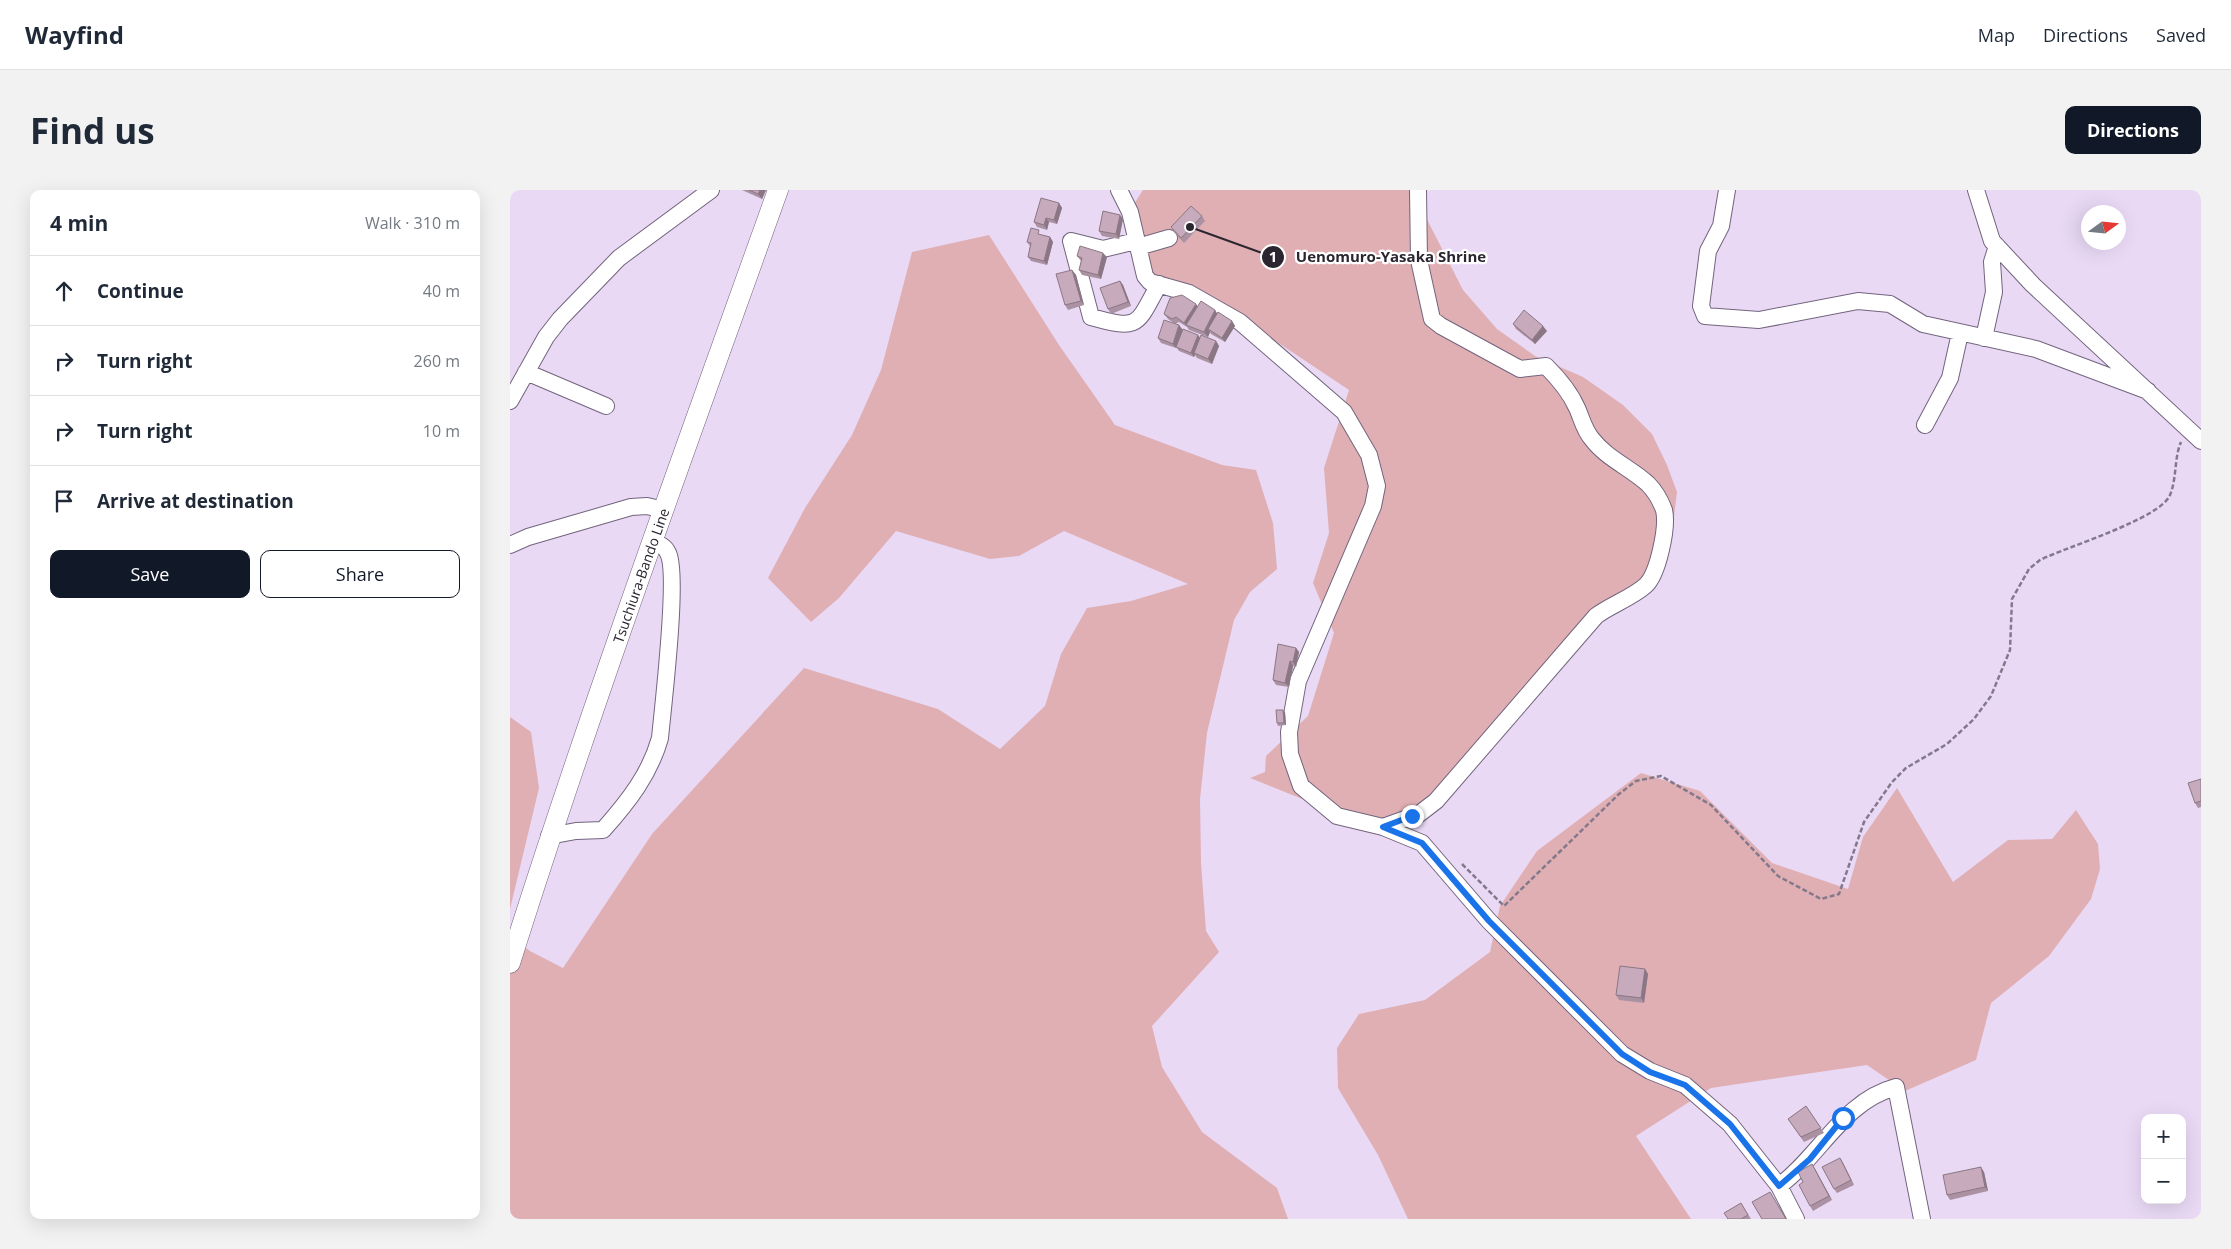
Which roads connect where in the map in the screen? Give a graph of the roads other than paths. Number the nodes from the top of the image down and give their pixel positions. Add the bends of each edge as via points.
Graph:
1 (711, 190) edge
2 (778, 190) edge
3 (1118, 190) edge
4 (1418, 190) edge
5 (1727, 190) edge
6 (1976, 190) edge
7 (1169, 238) dead end
8 (1137, 244) junction
9 (1997, 246) junction
10 (1159, 284) junction
11 (1960, 333) junction
12 (1984, 338) junction
13 (526, 372) junction
14 (2148, 391) junction
15 (510, 401) edge
16 (606, 406) dead end
17 (1925, 425) dead end
18 (2196, 437) edge
19 (664, 510) junction
20 (653, 542) junction
21 (510, 545) edge
22 (1383, 827) junction
23 (549, 836) junction
24 (510, 963) edge
25 (1779, 1186) junction
26 (1796, 1219) edge
27 (1922, 1219) edge

1 - 13 street via 619,258 560,319
2 - 19 main road, Tsuchiura-Bando Line
3 - 8 street via 1130,212
4 - 22 street via 1419,260 1432,319 1520,369 1546,366 1562,382 1592,440 1656,495 1664,511 1664,532 1653,576 1645,586 1596,616 1436,801 1419,814
5 - 11 street via 1721,226 1708,251 1701,306 1705,316 1758,320 1858,301 1890,304 1923,324
6 - 9 street via 1992,241
7 - 8 street
8 - 10 street via 1145,276 1150,282
8 - 10 street via 1103,249 1071,241 1091,317 1124,326 1131,324 1139,319
9 - 12 street via 1992,262 1994,292
9 - 14 street via 2033,285
10 - 22 street via 1189,293 1240,322 1344,412 1369,455 1377,486 1373,506 1306,658 1298,681 1289,732 1290,754 1301,786 1337,816
11 - 12 street
11 - 17 street via 1950,378
12 - 14 street via 2036,349
13 - 15 street
13 - 16 street
14 - 18 street
19 - 20 main road, Tsuchiura-Bando Line
19 - 21 street via 631,507
20 - 23 main road, Tsuchiura-Bando Line
20 - 23 street via 662,545 671,563 660,738 656,756 635,791 603,830 576,830
22 - 25 street via 1422,843 1489,921 1622,1054 1650,1072 1685,1085 1730,1124
23 - 24 main road, Tsuchiura-Bando Line
25 - 26 street
25 - 27 street via 1810,1159 1843,1118 1896,1087

